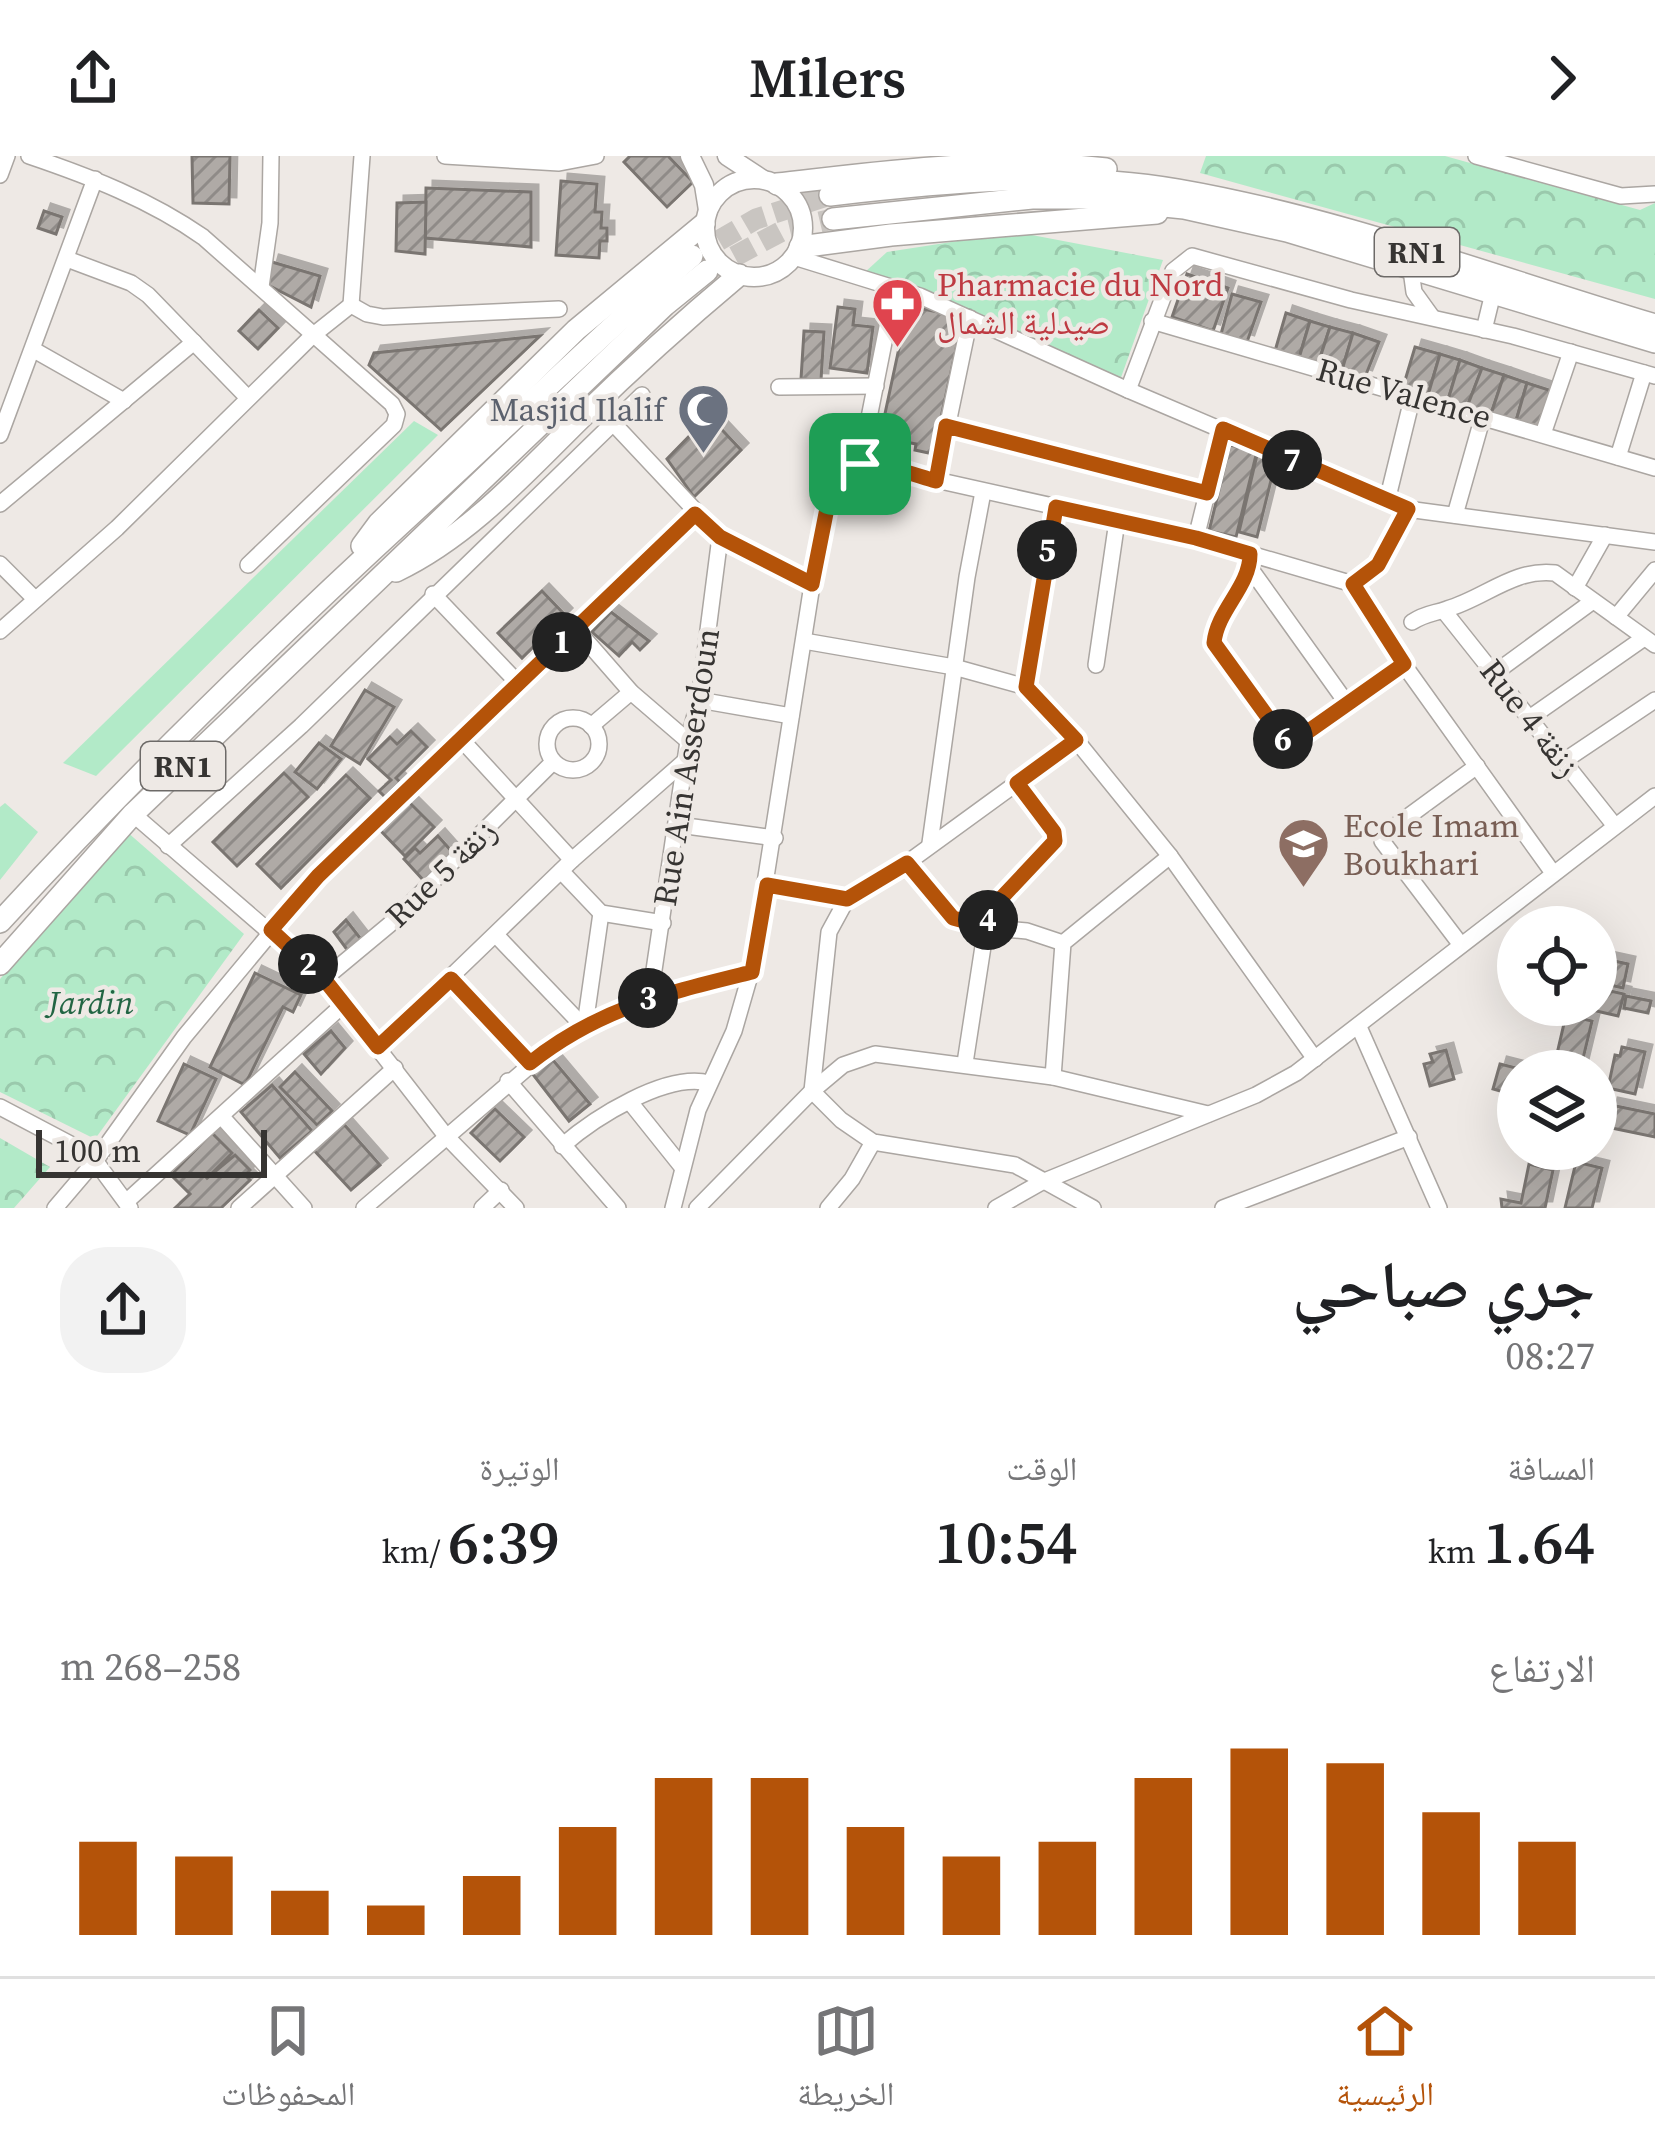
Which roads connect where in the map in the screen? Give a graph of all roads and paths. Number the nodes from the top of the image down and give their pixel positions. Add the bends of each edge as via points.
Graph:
1 (7, 156) edge
2 (29, 156) edge
3 (271, 156) edge
4 (362, 156) edge
5 (446, 156) edge
6 (596, 156) edge
7 (690, 156) edge
8 (727, 156) edge
9 (1476, 156) edge
10 (491, 157) edge
11 (1533, 164) edge
12 (0, 175) edge
13 (95, 178) junction
14 (770, 182) junction
15 (1655, 194) edge
16 (830, 195) tunnel mouth
17 (1180, 199) junction
18 (706, 217) junction
19 (833, 219) tunnel mouth
20 (797, 252) junction
21 (67, 259) junction
22 (1411, 270) junction
23 (740, 275) junction
24 (895, 286) junction
25 (261, 287) junction
26 (1492, 293) junction
27 (351, 304) junction
28 (559, 309) dead end
29 (1432, 316) junction
30 (970, 318) junction
31 (1152, 321) junction
32 (1655, 325) edge
33 (1484, 331) junction
34 (312, 337) junction
35 (194, 342) junction
36 (1655, 342) edge
37 (34, 350) junction
38 (1571, 352) junction
39 (1650, 375) edge
40 (876, 386) junction
41 (779, 387) dead end
42 (1128, 390) junction
43 (642, 395) dead end
44 (1413, 395) junction
45 (248, 398) junction
46 (124, 401) junction
47 (1483, 416) junction
48 (614, 424) junction
49 (946, 426) junction
50 (1223, 429) junction
51 (1543, 434) junction
52 (0, 435) edge
53 (1618, 457) junction
54 (860, 464) junction
55 (1655, 468) edge
56 (936, 481) junction
57 (983, 492) junction
58 (1207, 493) junction
59 (1387, 502) junction
60 (0, 504) edge
61 (1056, 507) junction
62 (1408, 509) junction
63 (695, 514) junction
64 (1455, 515) junction
65 (1117, 521) junction
66 (1605, 535) junction
67 (720, 537) junction
68 (1196, 538) junction
69 (1655, 542) edge
70 (1250, 561) junction
71 (0, 564) edge
72 (248, 566) dead end
73 (1655, 570) edge
74 (346, 572) junction
75 (379, 579) junction
76 (812, 584) junction
77 (1353, 584) junction
78 (1575, 588) junction
79 (434, 594) junction
80 (35, 599) junction
81 (1593, 601) junction
82 (1444, 611) junction
83 (1616, 616) junction
84 (1412, 622) dead end
85 (576, 629) junction
86 (0, 632) edge
87 (804, 641) junction
88 (1650, 641) edge
89 (1404, 664) junction
90 (1096, 665) dead end
91 (954, 667) junction
92 (1496, 672) junction
93 (518, 683) junction
94 (1026, 687) junction
95 (631, 692) junction
96 (699, 700) junction
97 (1655, 700) edge
98 (1348, 704) junction
99 (791, 716) junction
100 (1531, 717) junction
101 (592, 726) junction
102 (460, 738) junction
103 (1076, 740) junction
104 (688, 741) junction
105 (686, 760) junction
106 (1564, 761) junction
107 (554, 762) junction
108 (1477, 766) junction
109 (1017, 783) junction
110 (1655, 796) edge
111 (518, 800) junction
112 (133, 814) junction
113 (679, 825) junction
114 (1615, 826) junction
115 (775, 838) junction
116 (930, 843) junction
117 (168, 845) junction
118 (1171, 856) junction
119 (907, 863) junction
120 (567, 865) junction
121 (1553, 873) junction
122 (767, 885) junction
123 (847, 899) junction
124 (602, 914) junction
125 (0, 922) edge
126 (663, 923) junction
127 (986, 927) junction
128 (271, 930) junction
129 (497, 936) junction
130 (1063, 943) junction
131 (1461, 945) junction
132 (0, 964) edge
133 (752, 972) junction
134 (324, 979) junction
135 (451, 979) junction
136 (650, 997) junction
137 (344, 1004) junction
138 (584, 1025) junction
139 (1359, 1027) junction
140 (378, 1047) junction
141 (1315, 1059) junction
142 (530, 1063) junction
143 (964, 1063) junction
144 (395, 1067) junction
145 (1053, 1077) junction
146 (508, 1081) junction
147 (709, 1083) junction
148 (812, 1091) junction
149 (630, 1102) junction
150 (0, 1107) edge
151 (1208, 1114) junction
152 (222, 1117) junction
153 (446, 1136) junction
154 (1409, 1137) junction
155 (873, 1142) junction
156 (562, 1146) junction
157 (96, 1160) junction
158 (682, 1167) junction
159 (274, 1173) junction
160 (1042, 1182) junction
161 (501, 1190) junction
162 (128, 1205) edge
163 (834, 1206) edge
164 (56, 1208) edge
165 (238, 1208) edge
166 (304, 1208) edge
167 (364, 1208) edge
168 (482, 1208) edge
169 (516, 1208) edge
170 (618, 1208) edge
171 (673, 1208) edge
172 (697, 1208) edge
173 (996, 1208) edge
174 (1094, 1208) edge
175 (1223, 1208) edge
176 (1439, 1208) edge

1 - 12 street
2 - 13 street
3 - 25 street
4 - 27 street
5 - 10 street
6 - 10 street via 559,163
7 - 18 main road via 704,185
8 - 14 main road
9 - 11 street
11 - 15 street via 1621,196
13 - 21 street
13 - 25 street via 174,217
14 - 17 highway via 1049,161 1142,176
14 - 18 main road via 748,178 724,188
14 - 20 main road via 789,193 803,219
16 - 17 highway, RN1 via 1039,179
17 - 19 highway, RN1 via 1031,198
17 - 20 highway via 1127,218 890,235
17 - 22 highway, RN1
17 - 32 highway, RN1 via 1290,214
18 - 23 main road via 713,256
18 - 74 highway via 575,330 379,523
20 - 23 main road via 770,275
20 - 24 street
21 - 35 street via 131,283
21 - 37 street
22 - 26 highway, RN1
22 - 29 street via 1414,292
23 - 75 highway via 498,500 434,553
24 - 30 street
24 - 40 street
25 - 34 street
26 - 33 street
26 - 36 highway, RN1
27 - 28 street via 382,316
27 - 34 street
29 - 31 street via 1200,256 1177,265
29 - 33 street
30 - 42 street
30 - 49 street
31 - 42 street
31 - 44 street, Rue Valence
33 - 38 street
34 - 45 street
34 - 72 street via 397,414
35 - 45 street
35 - 46 street
37 - 46 street
37 - 52 street
38 - 39 street
38 - 51 street
39 - 53 street
40 - 41 street
40 - 54 street
42 - 50 street
43 - 48 street
44 - 47 street, Rue Valence
44 - 59 street
45 - 80 street
46 - 60 street
47 - 51 street, Rue Valence
47 - 64 street
48 - 63 street
48 - 79 street
49 - 56 street
49 - 58 street
50 - 58 street
50 - 59 street
51 - 53 street, Rue Valence
53 - 55 street, Rue Valence
54 - 56 street
54 - 76 street via 833,478
56 - 57 street
57 - 61 street
57 - 91 street
58 - 68 street
59 - 62 street
61 - 65 street
61 - 94 street
62 - 64 street
62 - 77 street via 1378,565
63 - 67 street
63 - 85 street
64 - 66 street
65 - 68 street
65 - 90 street
66 - 69 street
66 - 78 street
67 - 76 street
67 - 96 street, Rue Ain Asserdoun
68 - 70 street
70 - 77 street
70 - 98 street
70 - 98 street via 1214,643 1280,737 1296,740
71 - 80 street
73 - 83 street
74 - 75 highway, RN1 via 598,336 700,263
74 - 125 highway, RN1
75 - 112 highway, RN1
76 - 87 street
77 - 89 street
78 - 81 street
78 - 82 street via 1556,573 1526,573
79 - 93 street
79 - 117 street
80 - 86 street
81 - 83 street
81 - 92 street
82 - 84 street
82 - 92 street, Rue 4 زنقة
83 - 88 street
85 - 93 street
85 - 95 street
87 - 91 street
87 - 99 street
88 - 100 street
89 - 98 street
89 - 108 street
91 - 94 street
91 - 116 street
92 - 100 street, Rue 4 زنقة
93 - 102 street
94 - 103 street
95 - 101 street
95 - 104 street
96 - 99 street
96 - 104 street, Rue Ain Asserdoun
97 - 106 street
99 - 115 street
100 - 106 street, Rue 4 زنقة
101 - 107 street via 598,749 590,763 568,770
101 - 107 street via 569,718 555,725 547,747
102 - 111 street
102 - 128 street
103 - 109 street
103 - 118 street
104 - 105 street, Rue Ain Asserdoun
105 - 113 street, Rue Ain Asserdoun
105 - 120 street
106 - 114 street, Rue 4 زنقة
107 - 111 street, Rue 5 زنقة
108 - 121 street
108 - 131 street via 1382,841
109 - 116 street
109 - 127 street via 1054,832 1052,848 1006,891
110 - 114 street
111 - 120 street
111 - 134 street, Rue 5 زنقة
112 - 117 street
112 - 132 highway, RN1
113 - 115 street
113 - 126 street, Rue Ain Asserdoun
114 - 121 street
115 - 122 street
116 - 119 street
117 - 128 street
118 - 130 street
118 - 141 street
119 - 123 street
119 - 127 street via 953,918
120 - 124 street
120 - 129 street
121 - 131 street
122 - 123 street
122 - 133 street
123 - 148 street via 829,932
124 - 126 street
124 - 138 street
126 - 136 street, Rue Ain Asserdoun
127 - 130 street
127 - 143 street
128 - 134 street
128 - 157 street
129 - 135 street
129 - 138 street
130 - 145 street
131 - 139 street
133 - 136 street
133 - 147 street
134 - 137 street
135 - 140 street
135 - 142 street
136 - 138 street
137 - 140 street
137 - 152 street
138 - 142 street
139 - 141 street
139 - 154 street
140 - 144 street
141 - 151 street
142 - 146 street
143 - 145 street
143 - 148 street via 875,1054 843,1065
144 - 153 street
144 - 159 street
145 - 151 street
146 - 153 street
146 - 156 street
147 - 149 street via 676,1082
147 - 158 street
148 - 155 street
148 - 172 street
149 - 156 street
149 - 158 street
150 - 157 street
151 - 160 street
152 - 159 street
152 - 162 street
153 - 161 street
153 - 167 street
154 - 175 street
154 - 176 street
155 - 160 street via 1003,1162
155 - 163 street
156 - 170 street
157 - 162 street
157 - 164 street
158 - 171 street
159 - 165 street
159 - 166 street
160 - 173 street
160 - 174 street
161 - 168 street
161 - 169 street

